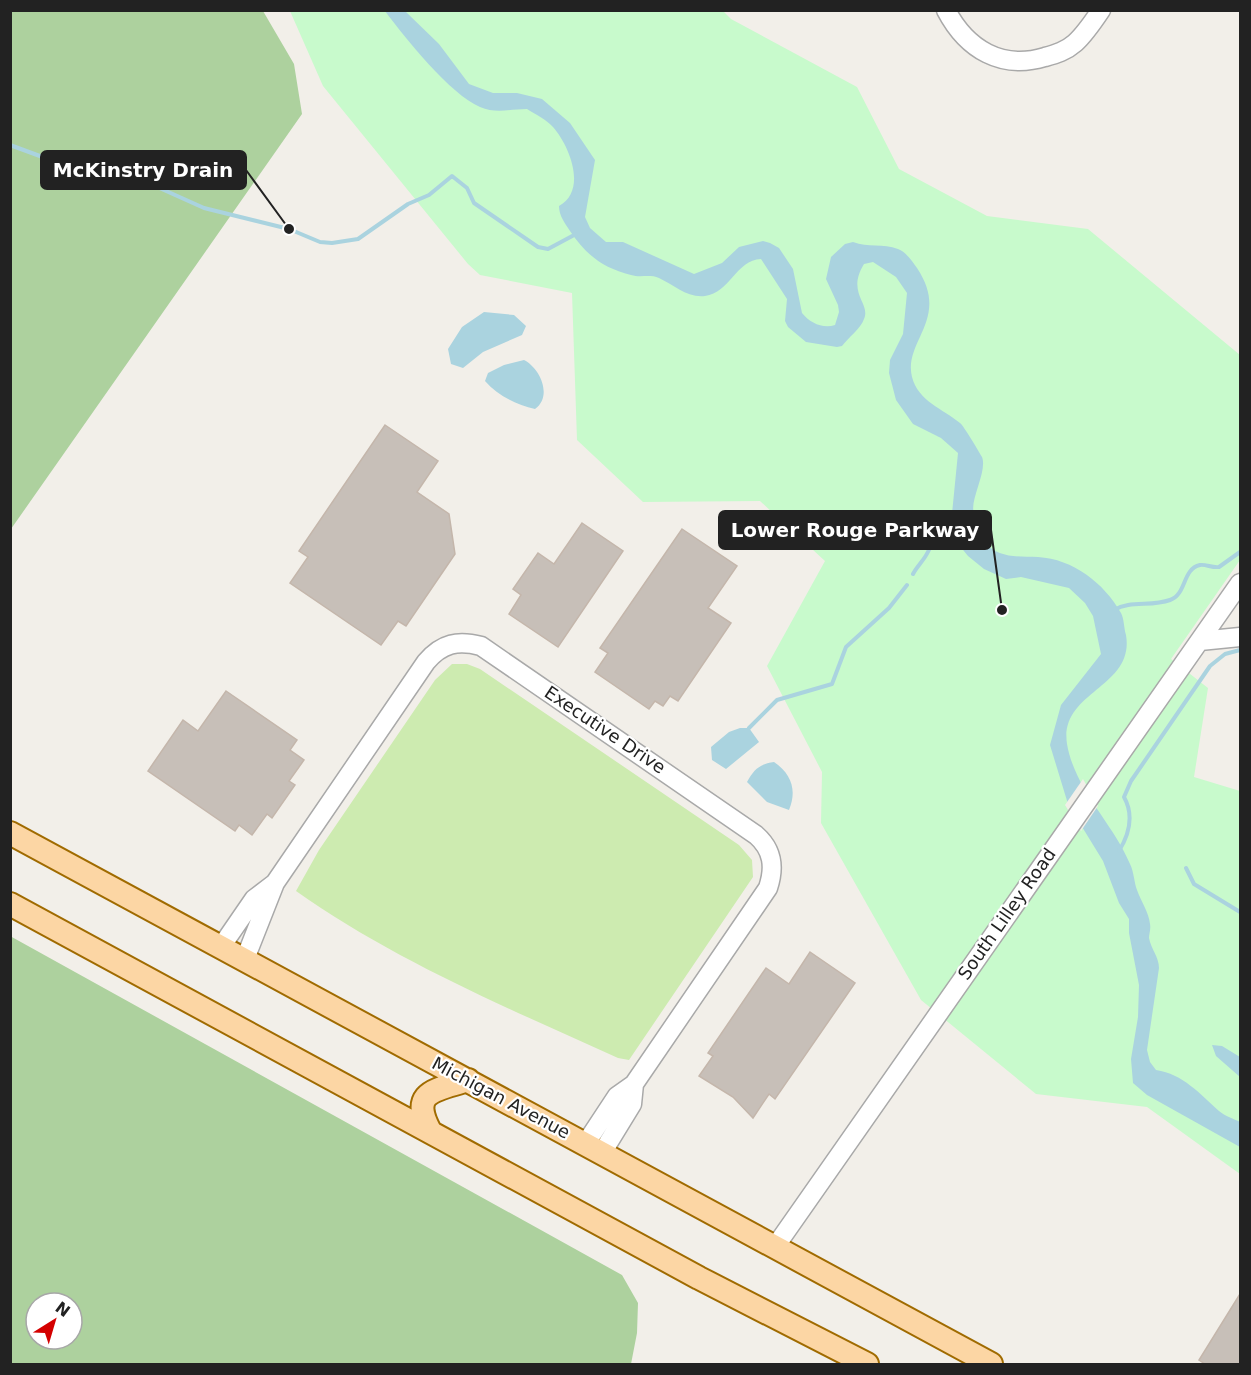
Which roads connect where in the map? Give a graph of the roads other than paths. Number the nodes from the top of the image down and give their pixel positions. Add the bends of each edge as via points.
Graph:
1 (946, 10) edge
2 (1101, 10) edge
3 (1240, 583) edge
4 (1240, 637) edge
5 (1200, 641) junction
6 (10, 833) edge
7 (275, 884) junction
8 (10, 904) edge
9 (221, 947) junction
10 (245, 959) junction
11 (468, 1080) junction
12 (430, 1131) junction
13 (594, 1148) junction
14 (775, 1246) junction
15 (867, 1365) edge
16 (992, 1365) edge

1 - 2 street via 956,30 981,51 1009,62 1026,63 1060,53 1074,44
3 - 5 street, South Lilley Road
4 - 5 street
5 - 14 street, South Lilley Road
6 - 9 main road, Michigan Avenue
7 - 9 street, Executive Drive via 254,900
7 - 10 street, Executive Drive
7 - 13 street, Executive Drive via 434,652 454,642 481,646 756,835 772,859 768,888 634,1084 617,1096
8 - 12 main road
9 - 10 main road, Michigan Avenue
10 - 11 main road, Michigan Avenue
11 - 12 main road via 426,1096 422,1113
11 - 13 main road, Michigan Avenue
12 - 15 main road
13 - 14 main road, Michigan Avenue
14 - 16 main road, Michigan Avenue

